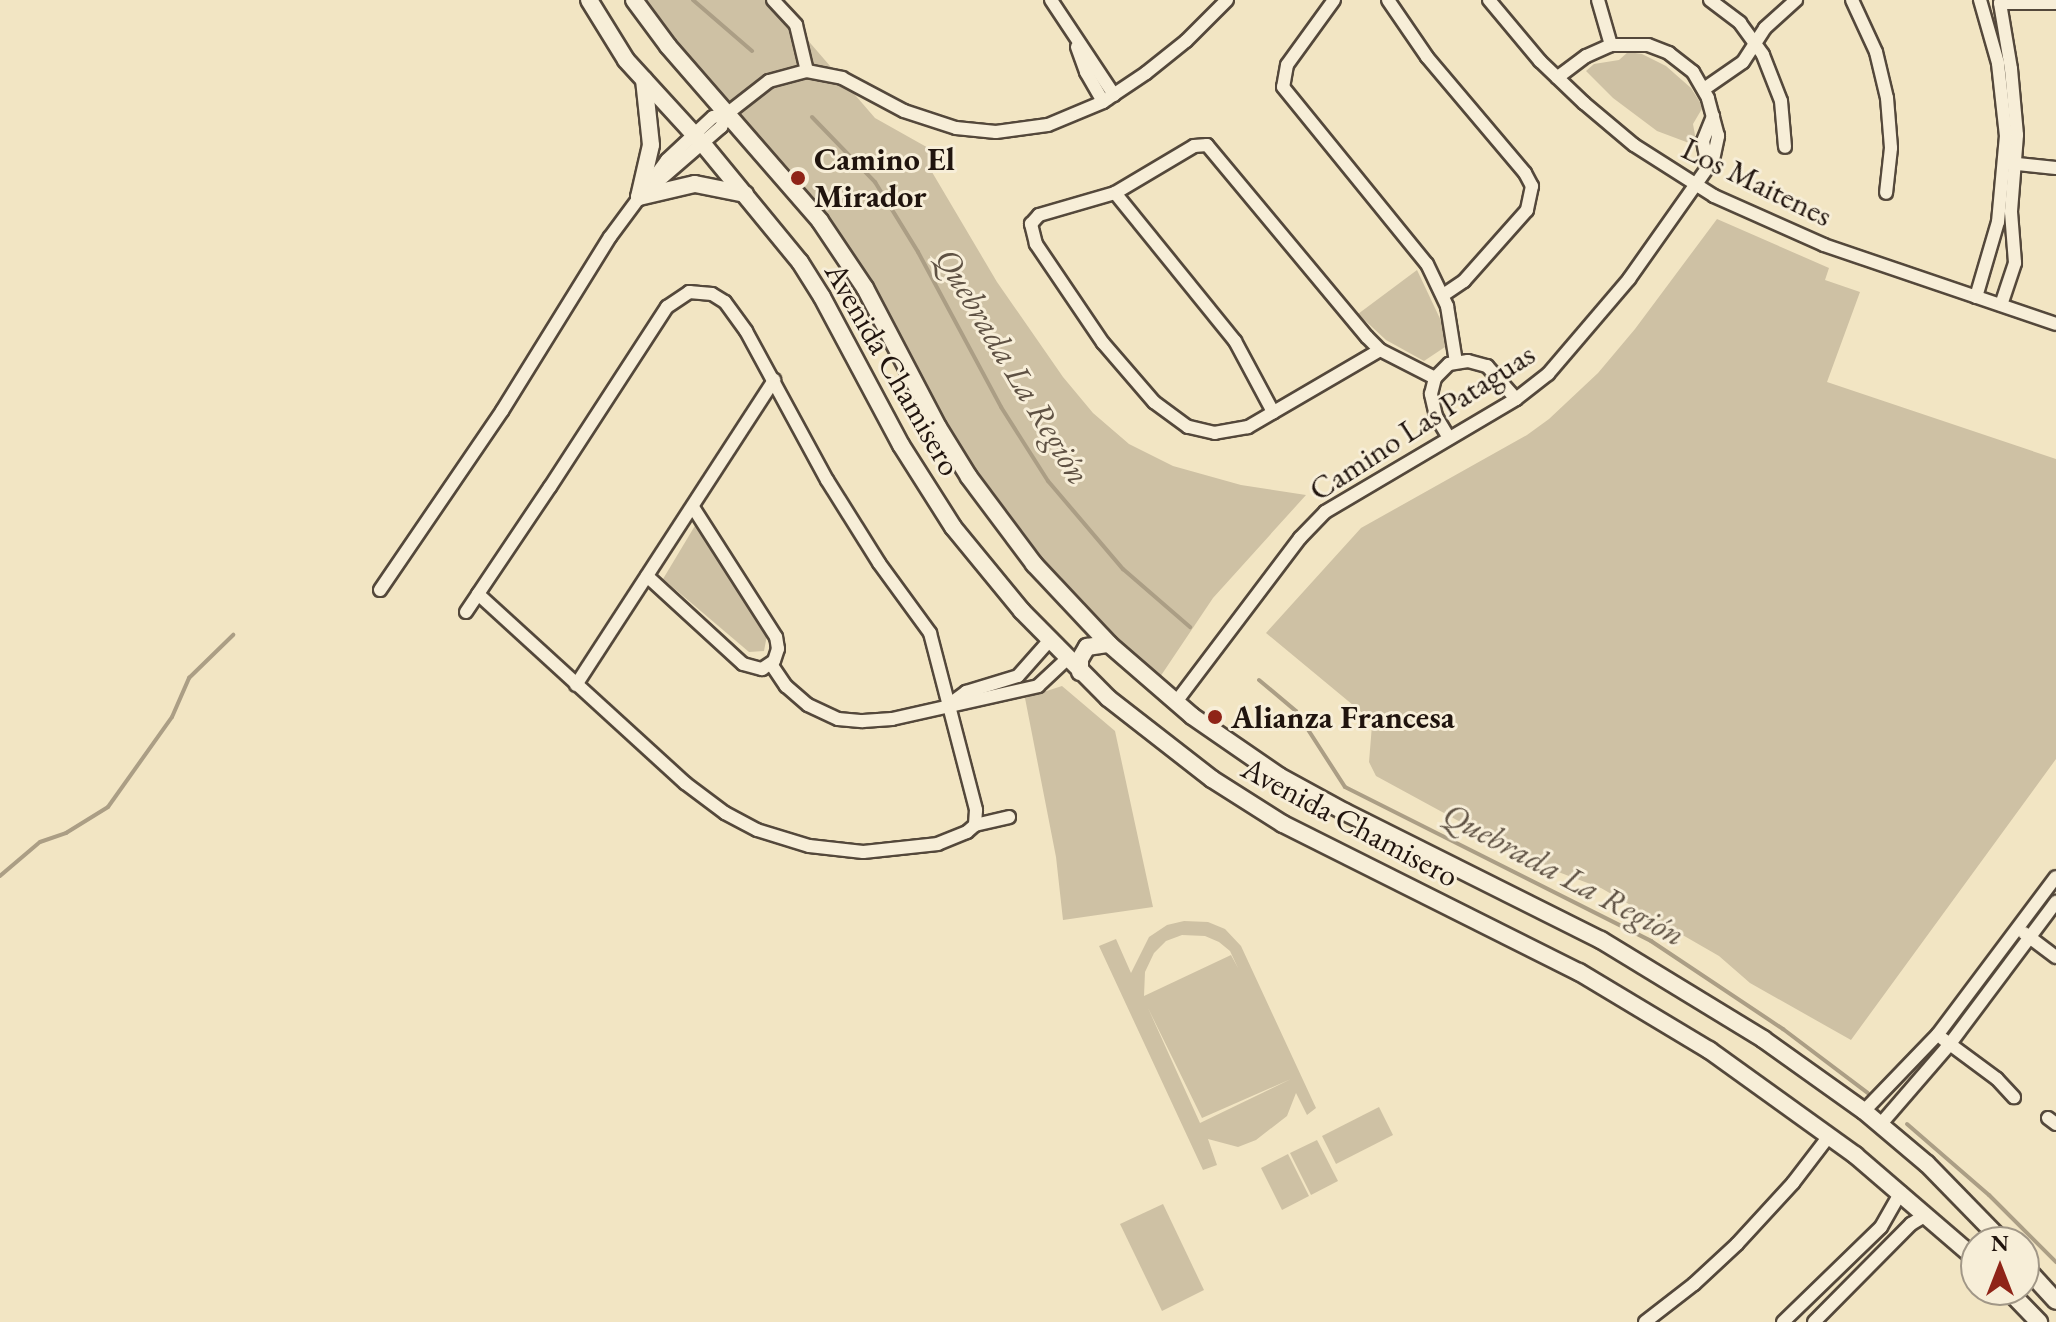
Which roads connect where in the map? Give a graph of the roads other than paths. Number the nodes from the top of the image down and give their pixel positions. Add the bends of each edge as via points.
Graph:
1 (589, 0) edge
2 (634, 0) edge
3 (773, 0) edge
4 (1051, 0) edge
5 (1227, 0) edge
6 (1334, 0) edge
7 (1388, 0) edge
8 (1489, 0) edge
9 (1710, 0) edge
10 (1796, 0) edge
11 (1852, 0) edge
12 (1980, 0) edge
13 (1595, 2) edge
14 (2001, 2) edge
15 (2056, 3) edge
16 (1987, 18) junction
17 (1756, 43) junction
18 (1611, 45) junction
19 (807, 71) junction
20 (1557, 78) junction
21 (644, 79) junction
22 (1704, 89) junction
23 (1109, 99) junction
24 (728, 113) junction
25 (698, 138) junction
26 (1785, 147) dead end
27 (2010, 163) junction
28 (2056, 168) edge
29 (1696, 185) junction
30 (1115, 193) junction
31 (1886, 193) dead end
32 (745, 194) junction
33 (639, 197) junction
34 (1443, 295) junction
35 (1976, 297) junction
36 (2001, 305) junction
37 (2056, 324) edge
38 (1380, 350) junction
39 (1456, 362) junction
40 (1435, 378) junction
41 (774, 380) junction
42 (1516, 399) junction
43 (1273, 412) junction
44 (1449, 438) junction
45 (693, 507) junction
46 (647, 576) junction
47 (380, 590) dead end
48 (478, 594) junction
49 (466, 612) dead end
50 (1050, 640) junction
51 (1109, 644) junction
52 (1067, 659) junction
53 (771, 664) junction
54 (1080, 672) junction
55 (576, 685) junction
56 (1176, 702) junction
57 (951, 703) junction
58 (1009, 817) dead end
59 (975, 825) junction
60 (2056, 877) edge
61 (2056, 902) edge
62 (2019, 928) junction
63 (2030, 938) junction
64 (2056, 957) edge
65 (1938, 1034) junction
66 (1949, 1045) junction
67 (2014, 1097) dead end
68 (1864, 1111) junction
69 (1880, 1125) junction
70 (1829, 1136) junction
71 (1901, 1192) junction
72 (1926, 1215) junction
73 (1987, 1226) edge
74 (1960, 1245) edge
75 (2040, 1284) edge
76 (2056, 1301) edge
77 (2024, 1306) edge
78 (1645, 1322) edge
79 (1783, 1322) edge
80 (1814, 1322) edge
81 (2039, 1322) edge

1 - 21 street, Avenida Chamisero
2 - 24 street, Avenida Chamisero
3 - 19 street via 796,25
4 - 23 street
5 - 23 street via 1167,58
6 - 34 street via 1283,71 1283,87 1420,255
7 - 34 street via 1427,57 1532,186 1527,210 1464,281
8 - 20 street, Los Maitenes
9 - 17 street
10 - 17 street
11 - 31 street via 1876,52 1887,98 1891,148
12 - 16 street
13 - 18 street
14 - 15 street
14 - 16 street
14 - 27 street via 2015,101
16 - 27 street via 2002,87
17 - 22 street via 1743,62
17 - 26 street via 1781,101
18 - 20 street
18 - 22 street via 1648,45 1669,53
19 - 23 street via 842,78 920,118 976,131 1048,125
19 - 24 street via 769,81
20 - 29 street, Los Maitenes via 1634,145
21 - 25 street, Avenida Chamisero
21 - 33 street via 651,145
22 - 29 street, Camino Las Pataguas via 1713,116 1703,141 1708,167
24 - 25 street via 713,117
24 - 51 street, Avenida Chamisero via 850,265 938,427 996,515
25 - 32 street, Avenida Chamisero
25 - 33 street via 667,160
27 - 28 street
27 - 35 street
27 - 36 street via 2015,263
29 - 35 street, Los Maitenes via 1794,233
29 - 42 street, Camino Las Pataguas via 1581,339
30 - 38 street via 1194,146 1207,145
30 - 43 street via 1235,341
30 - 43 street via 1039,215 1030,226 1084,318 1177,422 1207,432 1228,432
32 - 33 street via 695,184
32 - 50 street, Avenida Chamisero via 822,297 879,408 937,503
33 - 47 street via 470,461
34 - 39 street
35 - 36 street, Los Maitenes
36 - 37 street, Los Maitenes
38 - 40 street
38 - 43 street
39 - 40 street
39 - 42 street via 1487,366
40 - 44 street via 1433,409
41 - 45 street
41 - 48 street via 725,302 700,291 677,297
41 - 57 street via 850,517 930,633
42 - 44 street, Camino Las Pataguas
44 - 56 street, Camino Las Pataguas via 1350,494 1317,520
45 - 46 street
45 - 53 street via 776,637
46 - 53 street via 743,664 758,669
46 - 55 street
48 - 49 street
48 - 55 street
50 - 52 street, Avenida Chamisero
50 - 57 street via 1018,676 966,692
51 - 54 street via 1087,647
51 - 56 street, Avenida Chamisero
52 - 54 street, Avenida Chamisero
52 - 57 street via 1038,686
53 - 57 street via 794,695 838,719 892,719
54 - 70 street, Avenida Chamisero via 1150,733 1262,811 1612,991 1719,1056
55 - 59 street via 699,794 774,836 827,850 883,852 938,844
56 - 68 street, Avenida Chamisero via 1303,789 1657,971
57 - 59 street
58 - 59 street
60 - 62 street
61 - 63 street
62 - 63 street
62 - 65 street
63 - 64 street
63 - 66 street
65 - 66 street
65 - 68 street
66 - 67 street
66 - 69 street
68 - 69 street, Avenida Chamisero
69 - 73 street, Avenida Chamisero via 1953,1188
70 - 71 street, Avenida Chamisero
70 - 78 street via 1737,1244
71 - 72 street, Avenida Chamisero
71 - 79 street via 1881,1227
72 - 74 street, Avenida Chamisero
72 - 80 street
75 - 76 street
77 - 81 street

